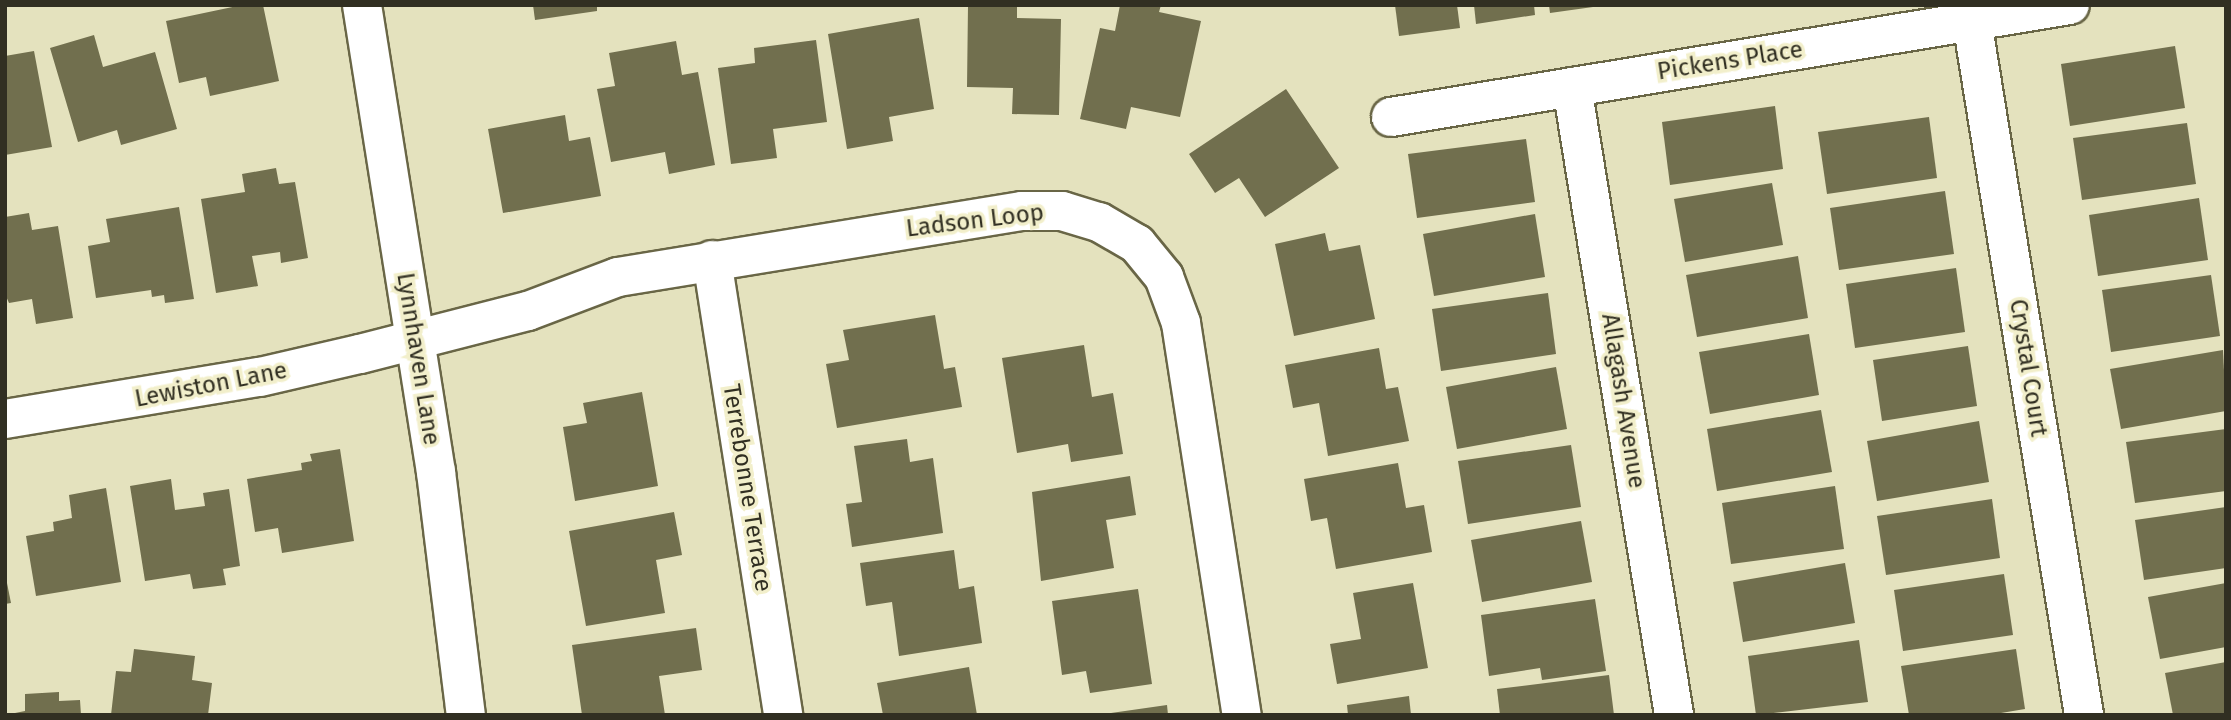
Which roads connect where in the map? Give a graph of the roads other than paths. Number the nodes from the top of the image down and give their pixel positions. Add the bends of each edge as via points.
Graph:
1 (362, 5) edge
2 (2070, 5) edge
3 (1972, 21) junction
4 (1572, 87) junction
5 (1391, 117) dead end
6 (712, 260) junction
7 (415, 339) junction
8 (5, 419) edge
9 (466, 715) edge
10 (783, 715) edge
11 (1242, 715) edge
12 (1674, 715) edge
13 (2084, 715) edge

1 - 7 street, Lynnhaven Lane
2 - 3 street, Pickens Place
3 - 4 street, Pickens Place
3 - 13 street, Crystal Court
4 - 5 street, Pickens Place
4 - 12 street, Allagash Avenue
6 - 7 street, Ladson Loop via 618,277 528,311
6 - 10 street, Terrebonne Terrace
6 - 11 street, Ladson Loop via 1022,211 1062,211 1099,222 1137,244 1164,277 1181,323
7 - 8 street, Lewiston Lane via 260,377
7 - 9 street, Lynnhaven Lane via 455,603

